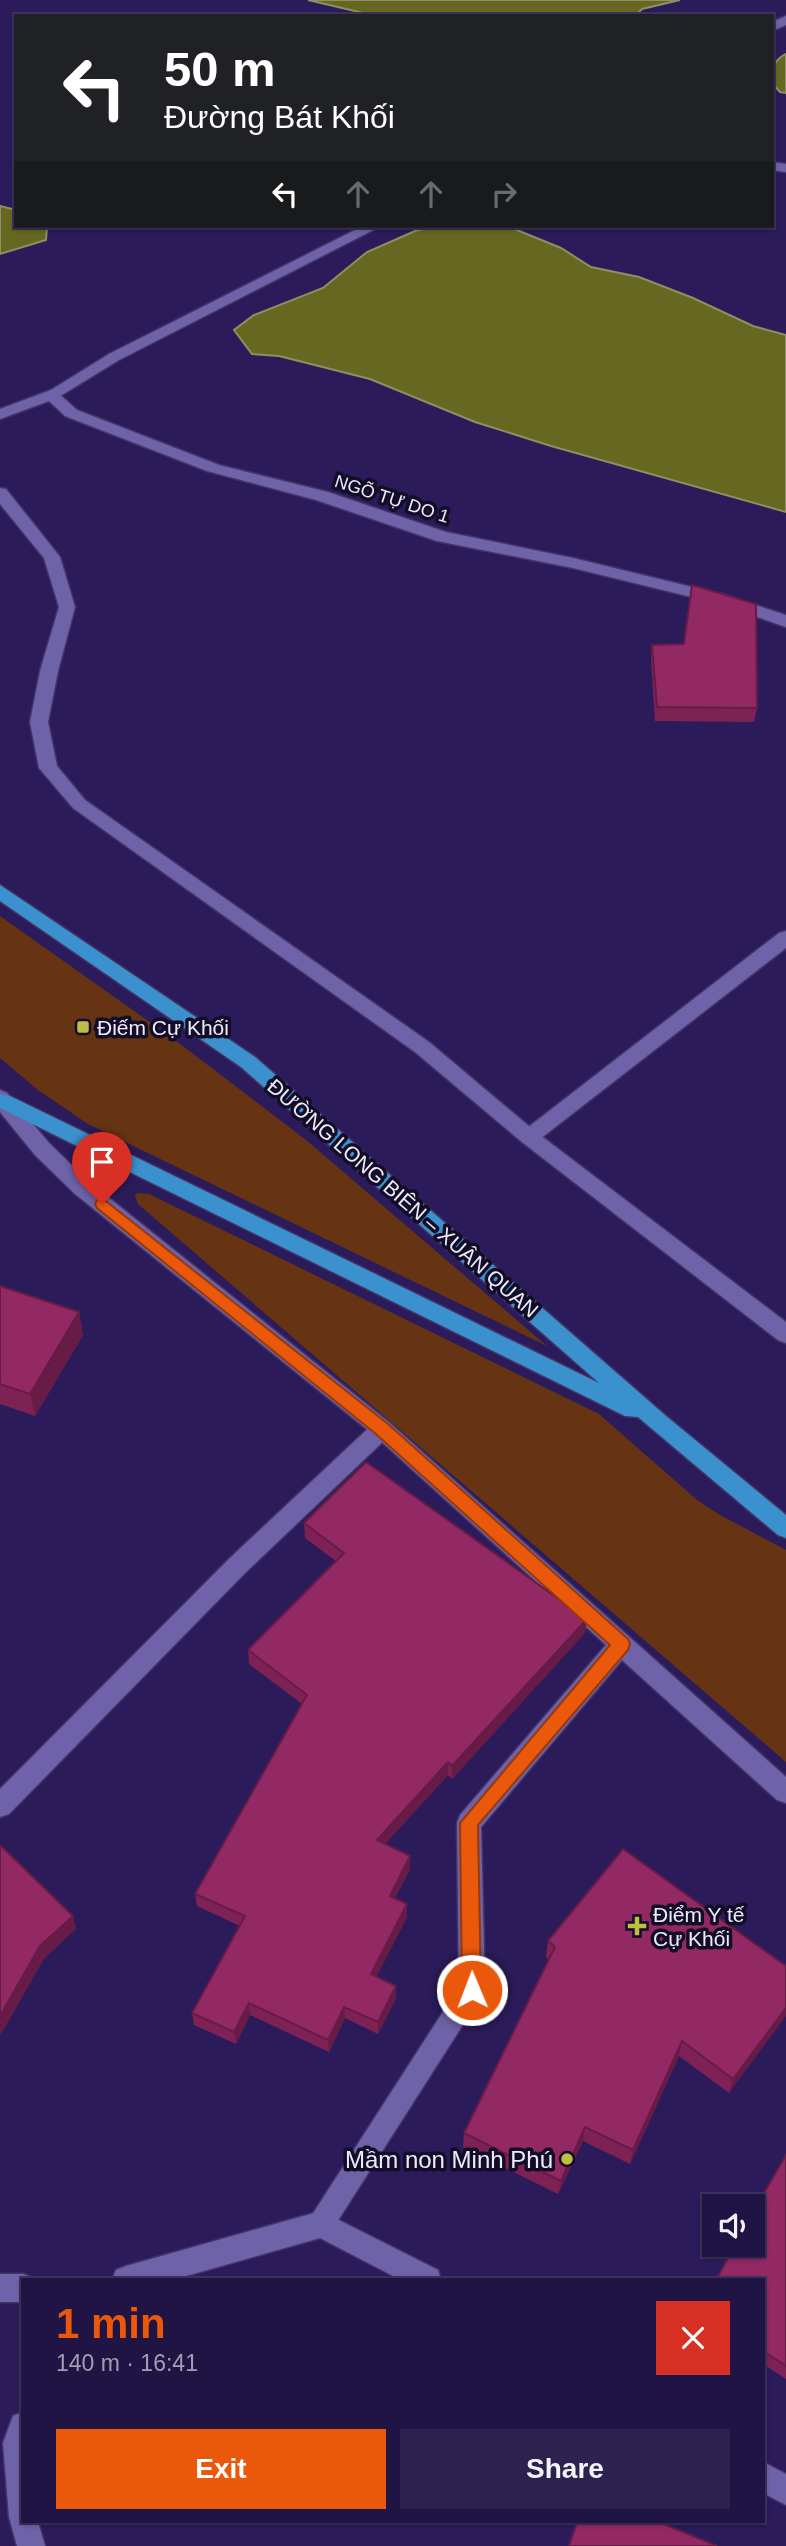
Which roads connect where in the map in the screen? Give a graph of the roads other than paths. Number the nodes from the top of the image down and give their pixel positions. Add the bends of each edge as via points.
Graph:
1 (370, 228) edge
2 (51, 395) junction
3 (0, 414) edge
4 (0, 493) edge
5 (786, 621) edge
6 (0, 892) edge
7 (786, 938) edge
8 (1, 1100) edge
9 (529, 1137) junction
10 (786, 1335) edge
11 (658, 1423) junction
12 (382, 1429) junction
13 (786, 1528) edge
14 (621, 1644) junction
15 (786, 1792) edge
16 (0, 1806) edge
17 (321, 2224) junction
18 (133, 2278) edge
19 (424, 2278) edge
20 (0, 2288) edge
21 (21, 2288) edge
22 (21, 2432) edge
23 (765, 2477) edge
24 (786, 2491) edge
25 (21, 2494) edge
26 (24, 2523) edge
27 (31, 2546) edge

1 - 2 street via 114,357
2 - 3 street
2 - 5 street, NGÕ TỰ DO 1 via 71,413 213,468 323,496 443,537 725,600
4 - 9 street via 52,557 67,607 39,722 48,768 79,804 422,1047
6 - 11 main road, ĐƯỜNG LONG BIÊN – XUÂN QUAN via 248,1062
7 - 9 street
8 - 11 main road
8 - 12 street via 41,1149 81,1187
9 - 10 street
11 - 13 main road, ĐƯỜNG LONG BIÊN – XUÂN QUAN
12 - 14 street
12 - 16 street via 239,1565
14 - 15 street
14 - 17 street via 469,1823 472,1990
17 - 18 street
17 - 19 street
20 - 21 street
22 - 25 street via 17,2443
23 - 24 street
26 - 27 street

